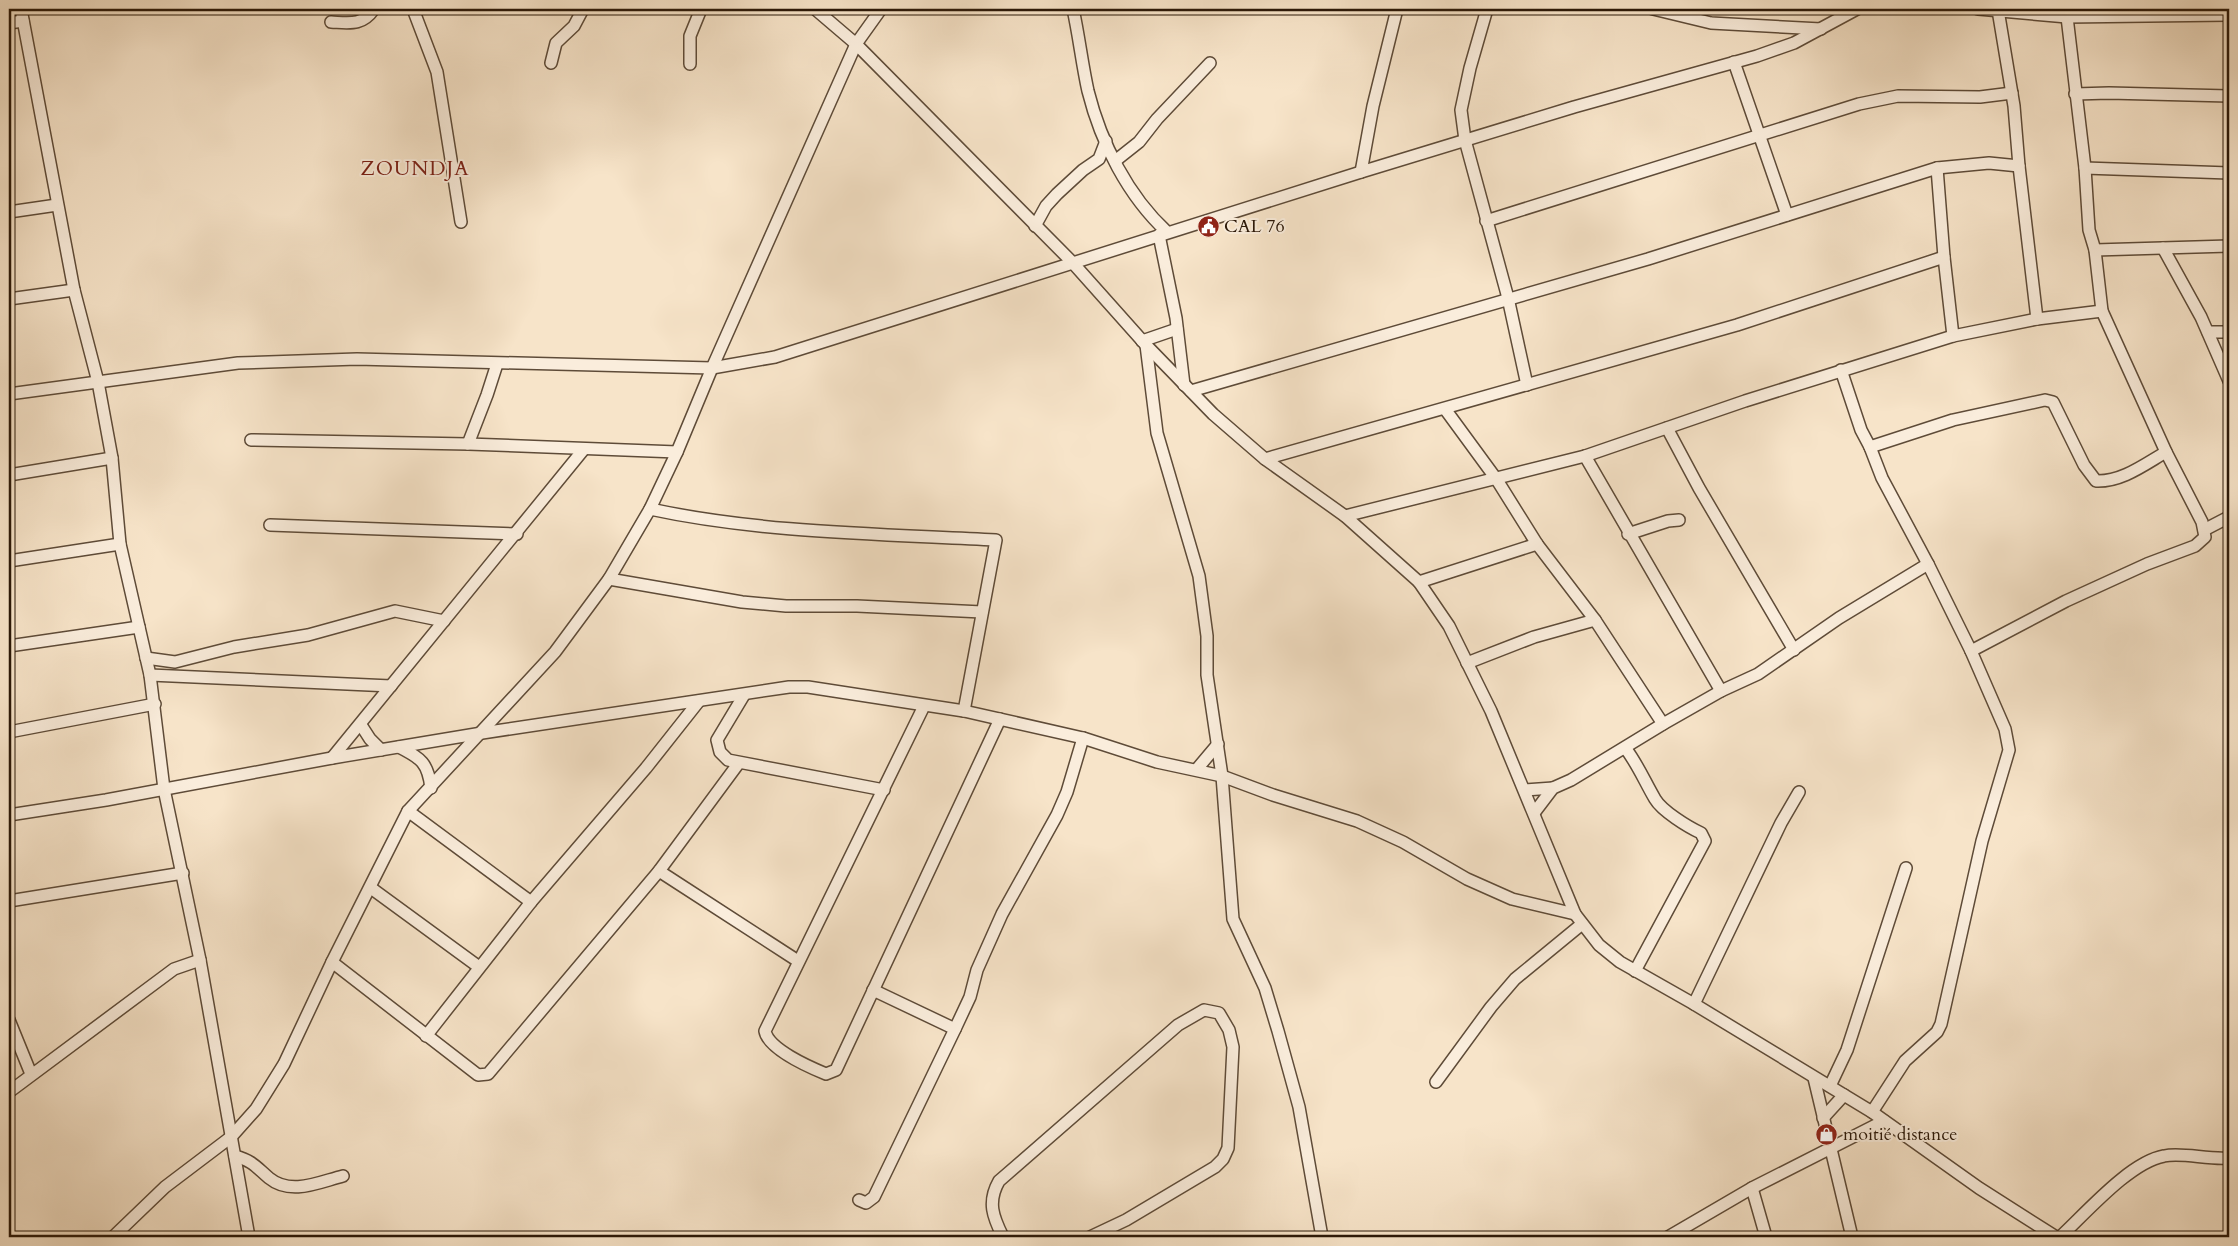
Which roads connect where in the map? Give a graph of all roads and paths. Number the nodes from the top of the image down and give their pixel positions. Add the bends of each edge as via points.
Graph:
1 (21, 9) edge
2 (374, 9) edge
3 (413, 9) edge
4 (583, 9) edge
5 (701, 9) edge
6 (815, 9) edge
7 (881, 9) edge
8 (1074, 9) edge
9 (1397, 9) edge
10 (1487, 9) edge
11 (1652, 9) edge
12 (1857, 9) edge
13 (1978, 9) edge
14 (1998, 10) edge
15 (2179, 12) edge
16 (2229, 14) edge
17 (2067, 18) junction
18 (23, 21) junction
19 (331, 22) dead end
20 (9, 23) edge
21 (1822, 30) junction
22 (856, 44) junction
23 (1734, 62) junction
24 (551, 63) dead end
25 (1210, 63) dead end
26 (690, 64) dead end
27 (2012, 94) junction
28 (2075, 94) junction
29 (2229, 96) edge
30 (1760, 134) junction
31 (1465, 140) junction
32 (1106, 141) junction
33 (1115, 161) junction
34 (2019, 166) junction
35 (1937, 168) junction
36 (2085, 168) junction
37 (1361, 172) junction
38 (2229, 173) edge
39 (57, 205) junction
40 (9, 212) edge
41 (1787, 215) junction
42 (1486, 220) junction
43 (461, 222) dead end
44 (1035, 226) junction
45 (1163, 234) junction
46 (2229, 246) edge
47 (2163, 248) junction
48 (2095, 250) junction
49 (1944, 257) junction
50 (1072, 262) junction
51 (74, 290) junction
52 (1508, 298) junction
53 (9, 299) edge
54 (2102, 311) junction
55 (2037, 319) junction
56 (1177, 329) junction
57 (2208, 332) junction
58 (2229, 332) edge
59 (1954, 336) junction
60 (1144, 343) junction
61 (496, 364) junction
62 (712, 368) junction
63 (1841, 370) junction
64 (2229, 381) edge
65 (98, 382) junction
66 (1527, 385) junction
67 (1188, 388) junction
68 (9, 394) edge
69 (1446, 409) junction
70 (1667, 428) junction
71 (252, 440) dead end
72 (468, 444) junction
73 (1870, 447) junction
74 (584, 449) junction
75 (677, 452) junction
76 (2166, 452) junction
77 (1585, 456) junction
78 (112, 458) junction
79 (1265, 459) junction
80 (9, 475) edge
81 (1497, 480) junction
82 (650, 509) junction
83 (1345, 516) junction
84 (2229, 517) edge
85 (1679, 520) dead end
86 (270, 525) dead end
87 (2204, 530) junction
88 (517, 534) junction
89 (1628, 534) junction
90 (120, 544) junction
91 (1537, 544) junction
92 (9, 561) edge
93 (1928, 564) junction
94 (609, 579) junction
95 (1419, 582) junction
96 (982, 612) junction
97 (1595, 620) junction
98 (444, 622) junction
99 (139, 627) junction
100 (9, 646) edge
101 (1794, 650) junction
102 (1971, 651) junction
103 (146, 658) junction
104 (1467, 663) junction
105 (150, 675) junction
106 (391, 686) junction
107 (1721, 691) junction
108 (744, 695) junction
109 (699, 700) junction
110 (155, 704) junction
111 (924, 706) junction
112 (964, 711) junction
113 (1000, 719) junction
114 (1664, 724) junction
115 (360, 725) junction
116 (9, 732) edge
117 (482, 733) junction
118 (1082, 738) junction
119 (1218, 744) junction
120 (399, 747) junction
121 (1626, 749) junction
122 (381, 750) junction
123 (332, 758) junction
124 (738, 764) junction
125 (1197, 769) junction
126 (1222, 776) junction
127 (431, 788) junction
128 (1553, 788) junction
129 (164, 789) junction
130 (884, 790) junction
131 (1525, 790) junction
132 (1799, 792) dead end
133 (408, 811) junction
134 (1534, 813) junction
135 (9, 815) edge
136 (1906, 868) dead end
137 (659, 871) junction
138 (183, 873) junction
139 (371, 888) junction
140 (9, 900) edge
141 (531, 902) junction
142 (1578, 919) junction
143 (200, 960) junction
144 (798, 961) junction
145 (332, 962) junction
146 (479, 967) junction
147 (1635, 971) junction
148 (873, 990) junction
149 (1694, 1004) junction
150 (9, 1020) edge
151 (955, 1029) junction
152 (426, 1036) junction
153 (31, 1074) junction
154 (1814, 1078) junction
155 (1436, 1082) dead end
156 (1830, 1086) junction
157 (9, 1092) edge
158 (1844, 1095) junction
159 (1872, 1112) junction
160 (1823, 1118) junction
161 (1884, 1121) junction
162 (230, 1137) junction
163 (1829, 1150) junction
164 (235, 1156) junction
165 (2229, 1158) edge
166 (343, 1176) dead end
167 (1752, 1188) junction
168 (858, 1200) dead end
169 (114, 1236) edge
170 (129, 1237) edge
171 (249, 1237) edge
172 (1002, 1237) edge
173 (1090, 1237) edge
174 (1322, 1237) edge
175 (1670, 1237) edge
176 (1766, 1237) edge
177 (1852, 1237) edge
178 (2058, 1237) edge

1 - 18 street
2 - 19 street via 367,19 359,22
3 - 43 street via 437,72
4 - 24 street via 574,26 556,43
5 - 26 street via 690,36
6 - 22 street
7 - 22 street
8 - 32 street via 1088,91
9 - 37 street via 1373,106
10 - 31 street via 1461,110
11 - 21 street via 1711,23
12 - 21 street
13 - 14 street
14 - 17 street
14 - 27 street
15 - 16 street
15 - 17 street
17 - 28 street
18 - 20 street
18 - 39 street
21 - 23 street via 1794,43
22 - 44 street
22 - 62 street
23 - 30 street
23 - 31 street
25 - 33 street via 1139,142
27 - 30 street via 1898,96 1859,104
27 - 34 street
28 - 29 street
28 - 36 street
30 - 41 street
30 - 42 street
31 - 37 street
31 - 42 street
32 - 33 street
32 - 44 street via 1099,159 1057,194
33 - 45 street via 1144,210
34 - 35 street via 1989,163
34 - 55 street
35 - 41 street
35 - 49 street
36 - 38 street
36 - 48 street via 2089,230
37 - 45 street
39 - 40 street
39 - 51 street
41 - 52 street via 1648,259
42 - 52 street
44 - 50 street
45 - 50 street
45 - 56 street
46 - 47 street
47 - 48 street
47 - 57 street
48 - 54 street
49 - 59 street
49 - 66 street via 1737,325
50 - 60 street
50 - 62 street via 775,357
51 - 53 street
51 - 65 street
52 - 66 street
52 - 67 street
54 - 55 street
54 - 76 street
55 - 59 street
56 - 60 street
56 - 67 street
57 - 58 street
57 - 64 street
59 - 63 street
60 - 67 street
60 - 119 street via 1157,433 1199,576
61 - 62 street
61 - 65 street via 357,359 238,362
61 - 72 street
62 - 75 street
63 - 70 street
63 - 73 street
65 - 68 street
65 - 78 street
66 - 69 street
67 - 79 street
69 - 79 street
69 - 81 street
70 - 77 street
70 - 101 street
71 - 72 street
72 - 74 street
73 - 76 street via 1953,420 2045,400 2053,402 2084,465 2096,481 2105,482 2122,476
73 - 93 street via 1882,478
74 - 75 street
74 - 88 street
75 - 82 street
76 - 87 street
77 - 81 street
77 - 89 street
78 - 80 street
78 - 90 street
79 - 83 street
81 - 83 street
81 - 91 street
82 - 94 street
82 - 96 street via 681,516 781,527 996,540
83 - 95 street
84 - 87 street
85 - 89 street via 1668,520
86 - 88 street
87 - 102 street via 2205,537 2194,546 2066,601
88 - 98 street
89 - 107 street
90 - 92 street
90 - 99 street
91 - 95 street
91 - 97 street
93 - 101 street via 1838,618
93 - 102 street
94 - 96 street via 742,602 786,606
94 - 117 street via 555,652
95 - 104 street via 1449,626
96 - 112 street
97 - 104 street via 1534,637
97 - 114 street
98 - 103 street via 389,612 308,635 234,647 191,659 164,662
98 - 106 street
99 - 100 street
99 - 103 street
101 - 107 street via 1758,674
102 - 159 street via 2005,729 2009,750 1982,840 1942,1024 1905,1061
103 - 105 street
104 - 131 street
105 - 106 street
105 - 110 street
106 - 115 street
107 - 114 street
108 - 109 street
108 - 111 street via 808,687 831,688
108 - 124 street via 717,740 720,752
109 - 117 street
109 - 141 street via 646,768
110 - 116 street
110 - 129 street
111 - 112 street
111 - 130 street
112 - 113 street
113 - 118 street
113 - 148 street
114 - 121 street
115 - 122 street
115 - 123 street
117 - 120 street
117 - 127 street
118 - 125 street via 1157,762
118 - 151 street via 1057,815 1002,914
119 - 125 street
119 - 126 street
120 - 122 street
120 - 127 street via 422,761 427,768
121 - 128 street
121 - 147 street via 1662,808 1702,833 1705,841
122 - 123 street
123 - 129 street
124 - 130 street
124 - 137 street
125 - 126 street
126 - 142 street via 1357,820 1512,900
126 - 174 street via 1233,919 1265,988 1281,1040 1299,1107
127 - 133 street
128 - 131 street
128 - 134 street
129 - 135 street
129 - 138 street
130 - 144 street
131 - 134 street
132 - 149 street
133 - 139 street
133 - 141 street
134 - 142 street
136 - 156 street via 1847,1050
137 - 144 street
137 - 152 street via 494,1071 478,1075
138 - 140 street
138 - 143 street
139 - 145 street
139 - 146 street
141 - 146 street
142 - 147 street via 1608,955
142 - 155 street via 1490,1007
143 - 153 street via 174,969
143 - 162 street
144 - 148 street via 765,1031 789,1056 826,1074 836,1070
145 - 152 street
145 - 162 street via 268,1092
146 - 152 street
147 - 149 street
148 - 151 street
149 - 154 street
150 - 153 street
151 - 168 street via 874,1197 866,1203
153 - 157 street
154 - 156 street
154 - 160 street
156 - 158 street
158 - 159 street
158 - 160 street
159 - 161 street
160 - 163 street
161 - 163 street
161 - 178 street via 1979,1188
162 - 164 street
162 - 169 street via 165,1188
163 - 167 street
163 - 177 street
164 - 166 street via 252,1161 272,1180 289,1188
164 - 171 street
165 - 178 street via 2166,1155 2147,1160
167 - 175 street
167 - 176 street
169 - 170 street
172 - 173 street via 991,1200 998,1181 1178,1025 1204,1010 1219,1013 1229,1030 1233,1047 1227,1153 1215,1167 1126,1220

